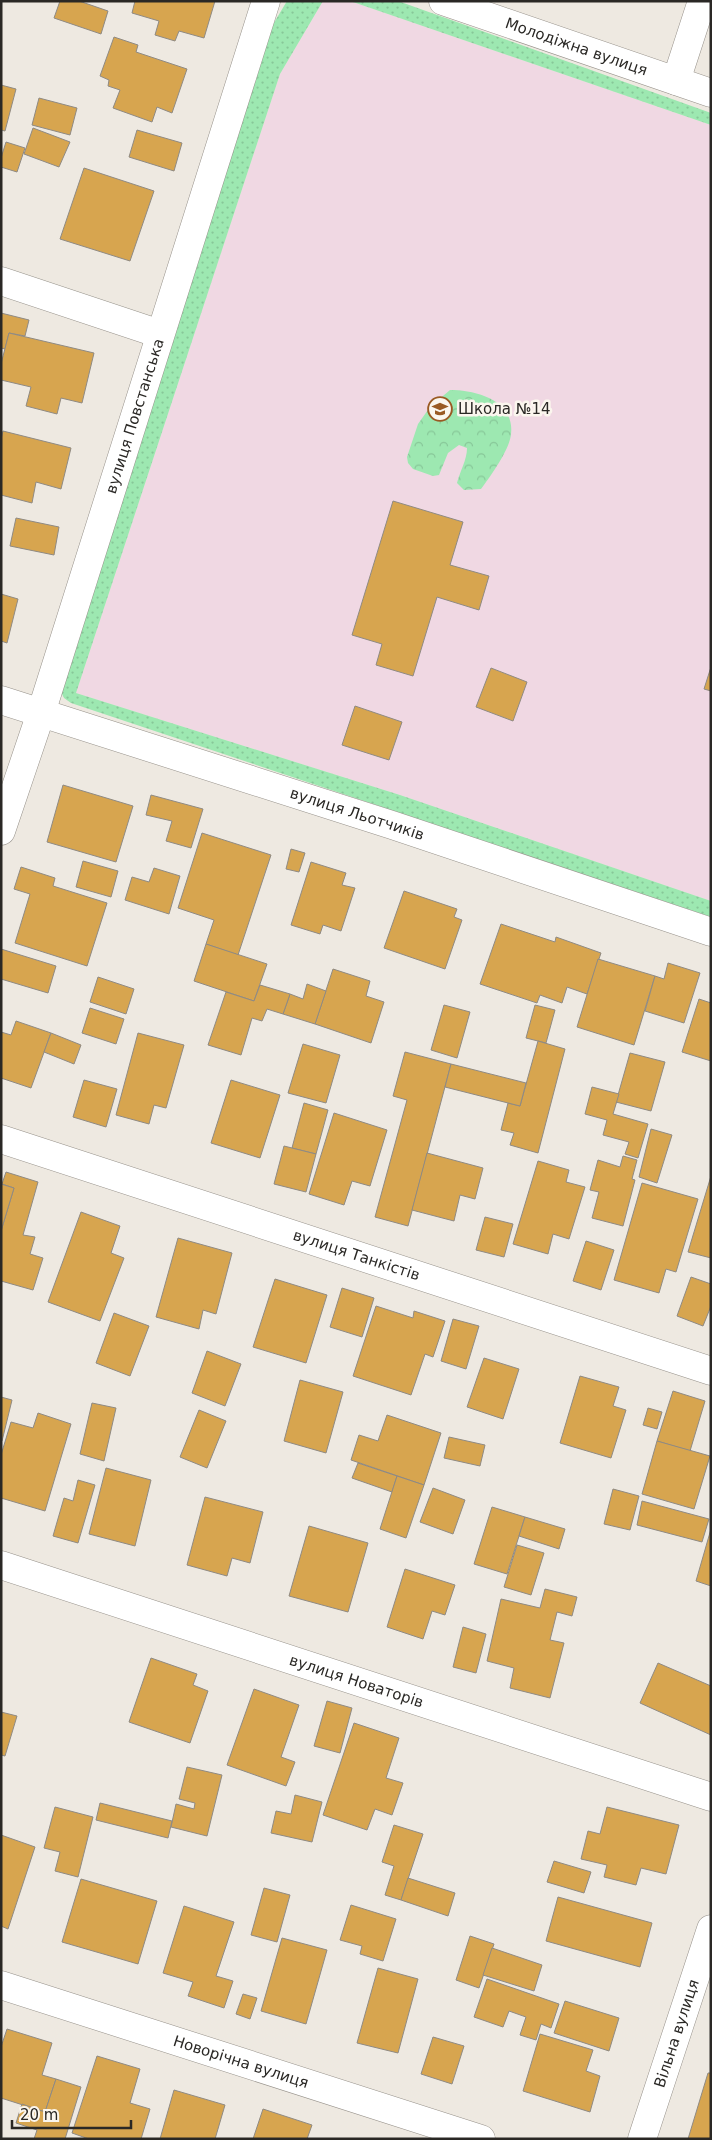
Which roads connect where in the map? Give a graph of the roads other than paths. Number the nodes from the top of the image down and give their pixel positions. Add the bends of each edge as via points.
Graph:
1 (266, 1) edge
2 (443, 1) edge
3 (702, 1) edge
4 (676, 81) junction
5 (711, 94) edge
6 (1, 281) edge
7 (160, 334) junction
8 (1, 700) edge
9 (41, 713) junction
10 (1, 831) edge
11 (711, 932) edge
12 (1, 1139) edge
13 (711, 1372) edge
14 (1, 1565) edge
15 (711, 1797) edge
16 (711, 1928) edge
17 (1, 1985) edge
18 (481, 2139) edge
19 (642, 2139) edge

1 - 7 street, вулиця Повстанська
2 - 4 street, Молодіжна вулиця
3 - 4 street
4 - 5 street, Молодіжна вулиця
6 - 7 street
7 - 9 street, вулиця Повстанська
8 - 9 street, вулиця Льотчиків
9 - 10 street, вулиця Повстанська
9 - 11 street, вулиця Льотчиків via 392,825
12 - 13 street, вулиця Танкістів
14 - 15 street, вулиця Новаторів
16 - 19 street, Вільна вулиця
17 - 18 street, Новорічна вулиця

